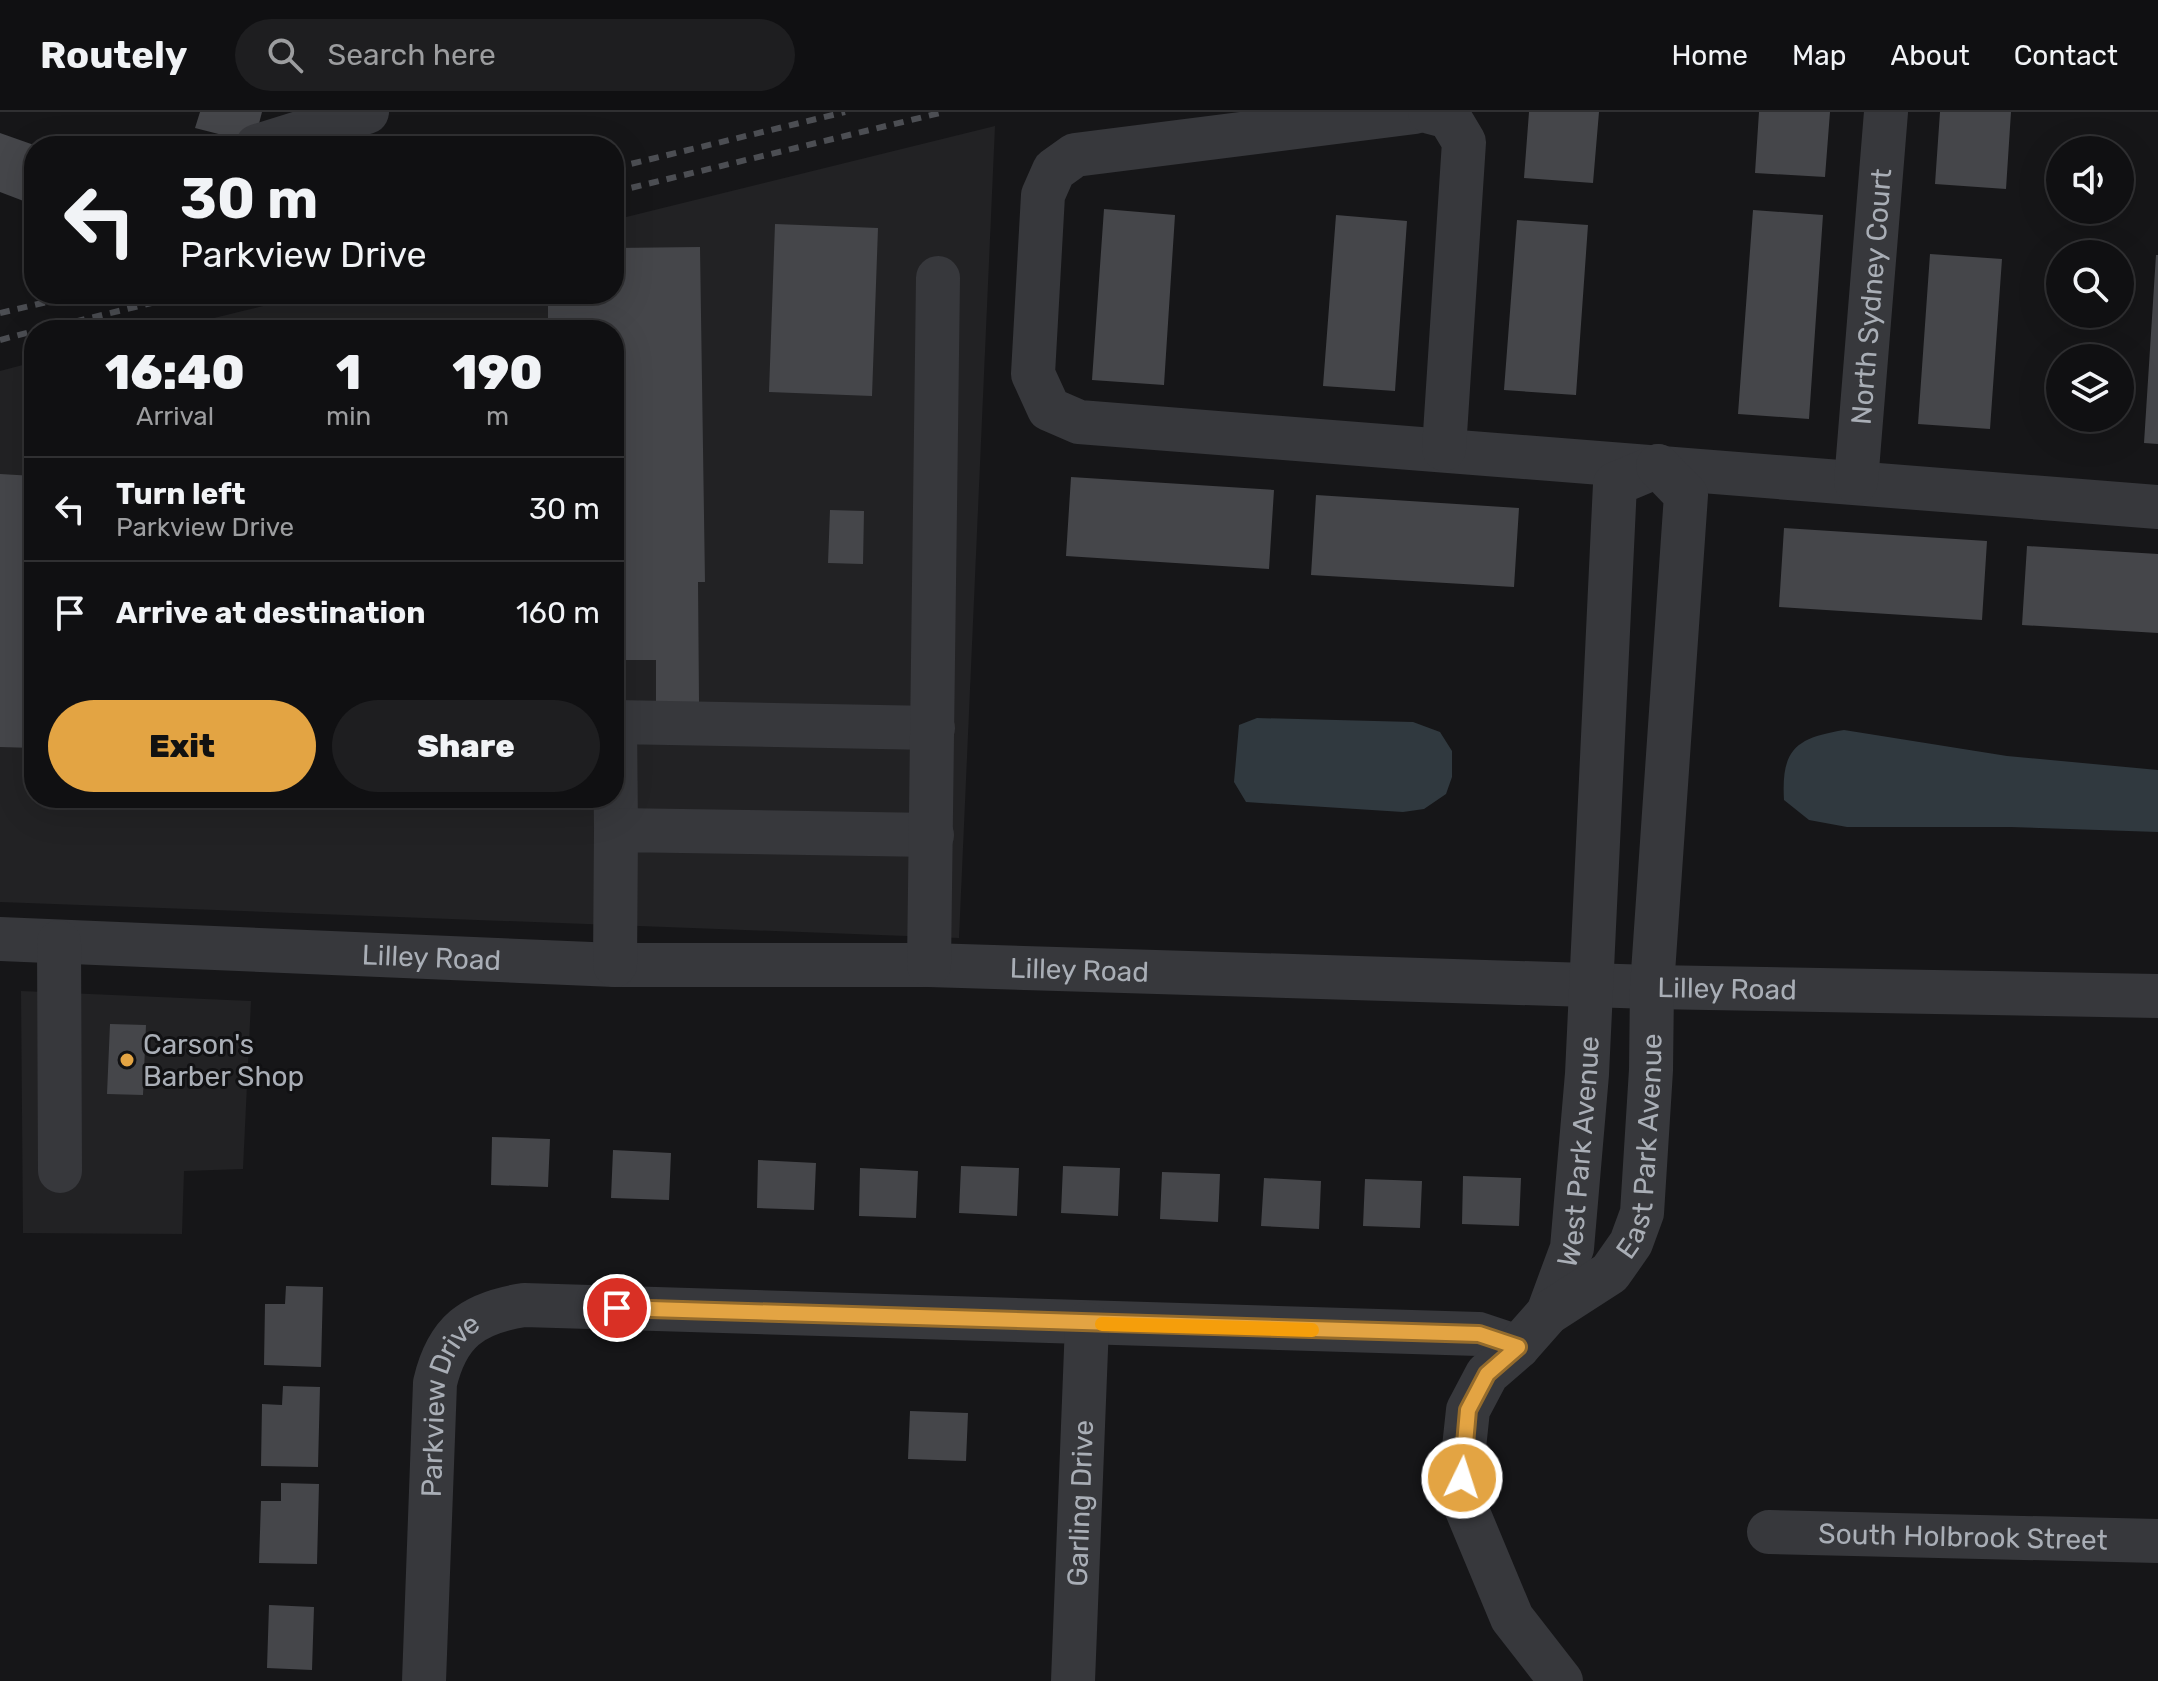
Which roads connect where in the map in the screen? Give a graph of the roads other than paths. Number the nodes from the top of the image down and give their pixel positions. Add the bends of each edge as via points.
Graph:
1 (367, 112) edge
2 (1415, 112) edge
3 (1430, 112) edge
4 (1886, 112) edge
5 (289, 136) edge
6 (938, 278) dead end
7 (1444, 449) junction
8 (1658, 466) junction
9 (1856, 482) junction
10 (2158, 507) edge
11 (624, 722) edge
12 (933, 728) junction
13 (616, 808) edge
14 (616, 830) junction
15 (932, 835) junction
16 (0, 939) edge
17 (59, 942) junction
18 (615, 965) junction
19 (929, 965) junction
20 (1589, 985) junction
21 (1652, 987) junction
22 (2158, 996) edge
23 (60, 1171) dead end
24 (1548, 1313) junction
25 (1087, 1324) junction
26 (1518, 1347) junction
27 (1769, 1532) dead end
28 (2158, 1541) edge
29 (424, 1681) edge
30 (1073, 1681) edge
31 (1561, 1681) edge

1 - 5 street
2 - 7 street via 1075,155 1054,170 1043,195 1033,374 1049,409 1079,422
3 - 7 street via 1449,117 1464,142
4 - 9 street, North Sydney Court
6 - 12 street
7 - 8 street
8 - 9 street
8 - 20 street, West Park Avenue via 1615,484
8 - 21 street, East Park Avenue via 1686,495
9 - 10 street
11 - 12 street
12 - 15 street
13 - 14 street
14 - 15 street
14 - 18 street
15 - 19 street
16 - 17 street, Lilley Road
17 - 18 street, Lilley Road
17 - 23 street
18 - 19 street, Lilley Road
19 - 20 street, Lilley Road
20 - 21 street, Lilley Road
20 - 24 street, West Park Avenue via 1572,1248
21 - 22 street, Lilley Road
21 - 24 street, East Park Avenue via 1642,1213 1631,1243 1610,1273
24 - 26 street
25 - 26 street, Parkview Drive via 1479,1334
25 - 29 street, Parkview Drive via 524,1305 496,1309 470,1322 446,1349 435,1383
25 - 30 street, Garling Drive
26 - 31 street via 1487,1374 1468,1410 1462,1498 1512,1618
27 - 28 street, South Holbrook Street

